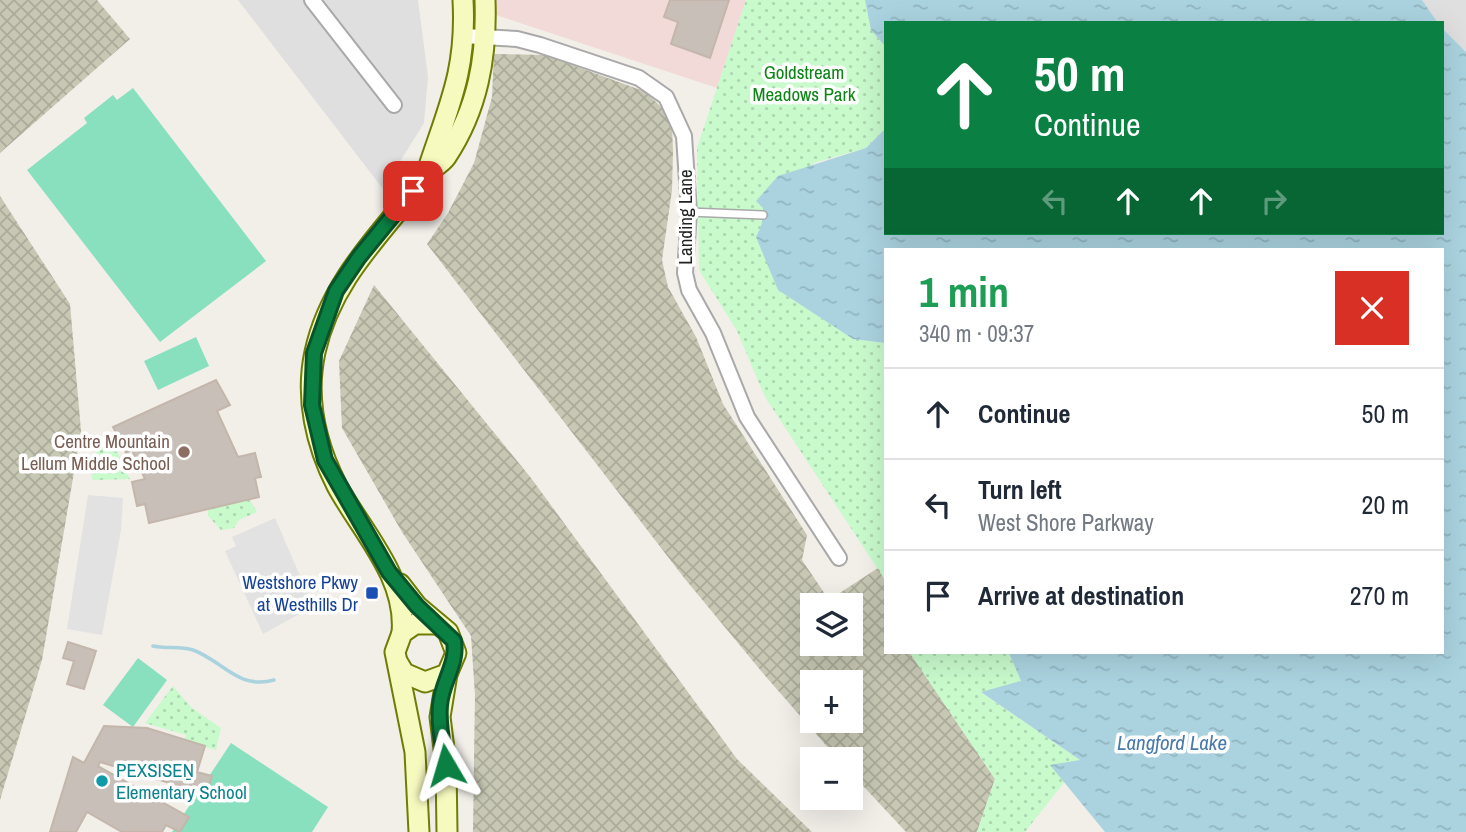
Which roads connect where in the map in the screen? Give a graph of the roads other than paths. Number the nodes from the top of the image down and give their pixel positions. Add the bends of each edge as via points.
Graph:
1 (463, 0) edge
2 (485, 0) edge
3 (318, 2) edge
4 (463, 36) junction
5 (485, 38) junction
6 (394, 105) dead end
7 (427, 174) junction
8 (689, 212) junction
9 (763, 215) dead end
10 (839, 558) dead end
11 (389, 572) junction
12 (438, 624) junction
13 (402, 633) junction
14 (398, 663) junction
15 (447, 674) junction
16 (419, 832) edge
17 (447, 832) edge

1 - 4 main road
2 - 5 main road
3 - 6 street
4 - 5 street, Landing Lane
4 - 7 main road via 457,88
5 - 7 main road via 481,79 472,106 444,160
5 - 8 street, Landing Lane via 540,45 639,78 666,97 684,136
7 - 11 main road via 336,291 321,330 311,382 325,460
8 - 9 lane
8 - 10 street, Landing Lane via 684,254 689,290 713,332 747,417
11 - 12 main road
11 - 13 main road via 403,612
12 - 13 main road via 415,624
12 - 15 main road via 454,641 456,653
13 - 14 main road
14 - 15 main road via 404,673 425,682
14 - 16 main road via 415,752
15 - 17 main road via 440,717

